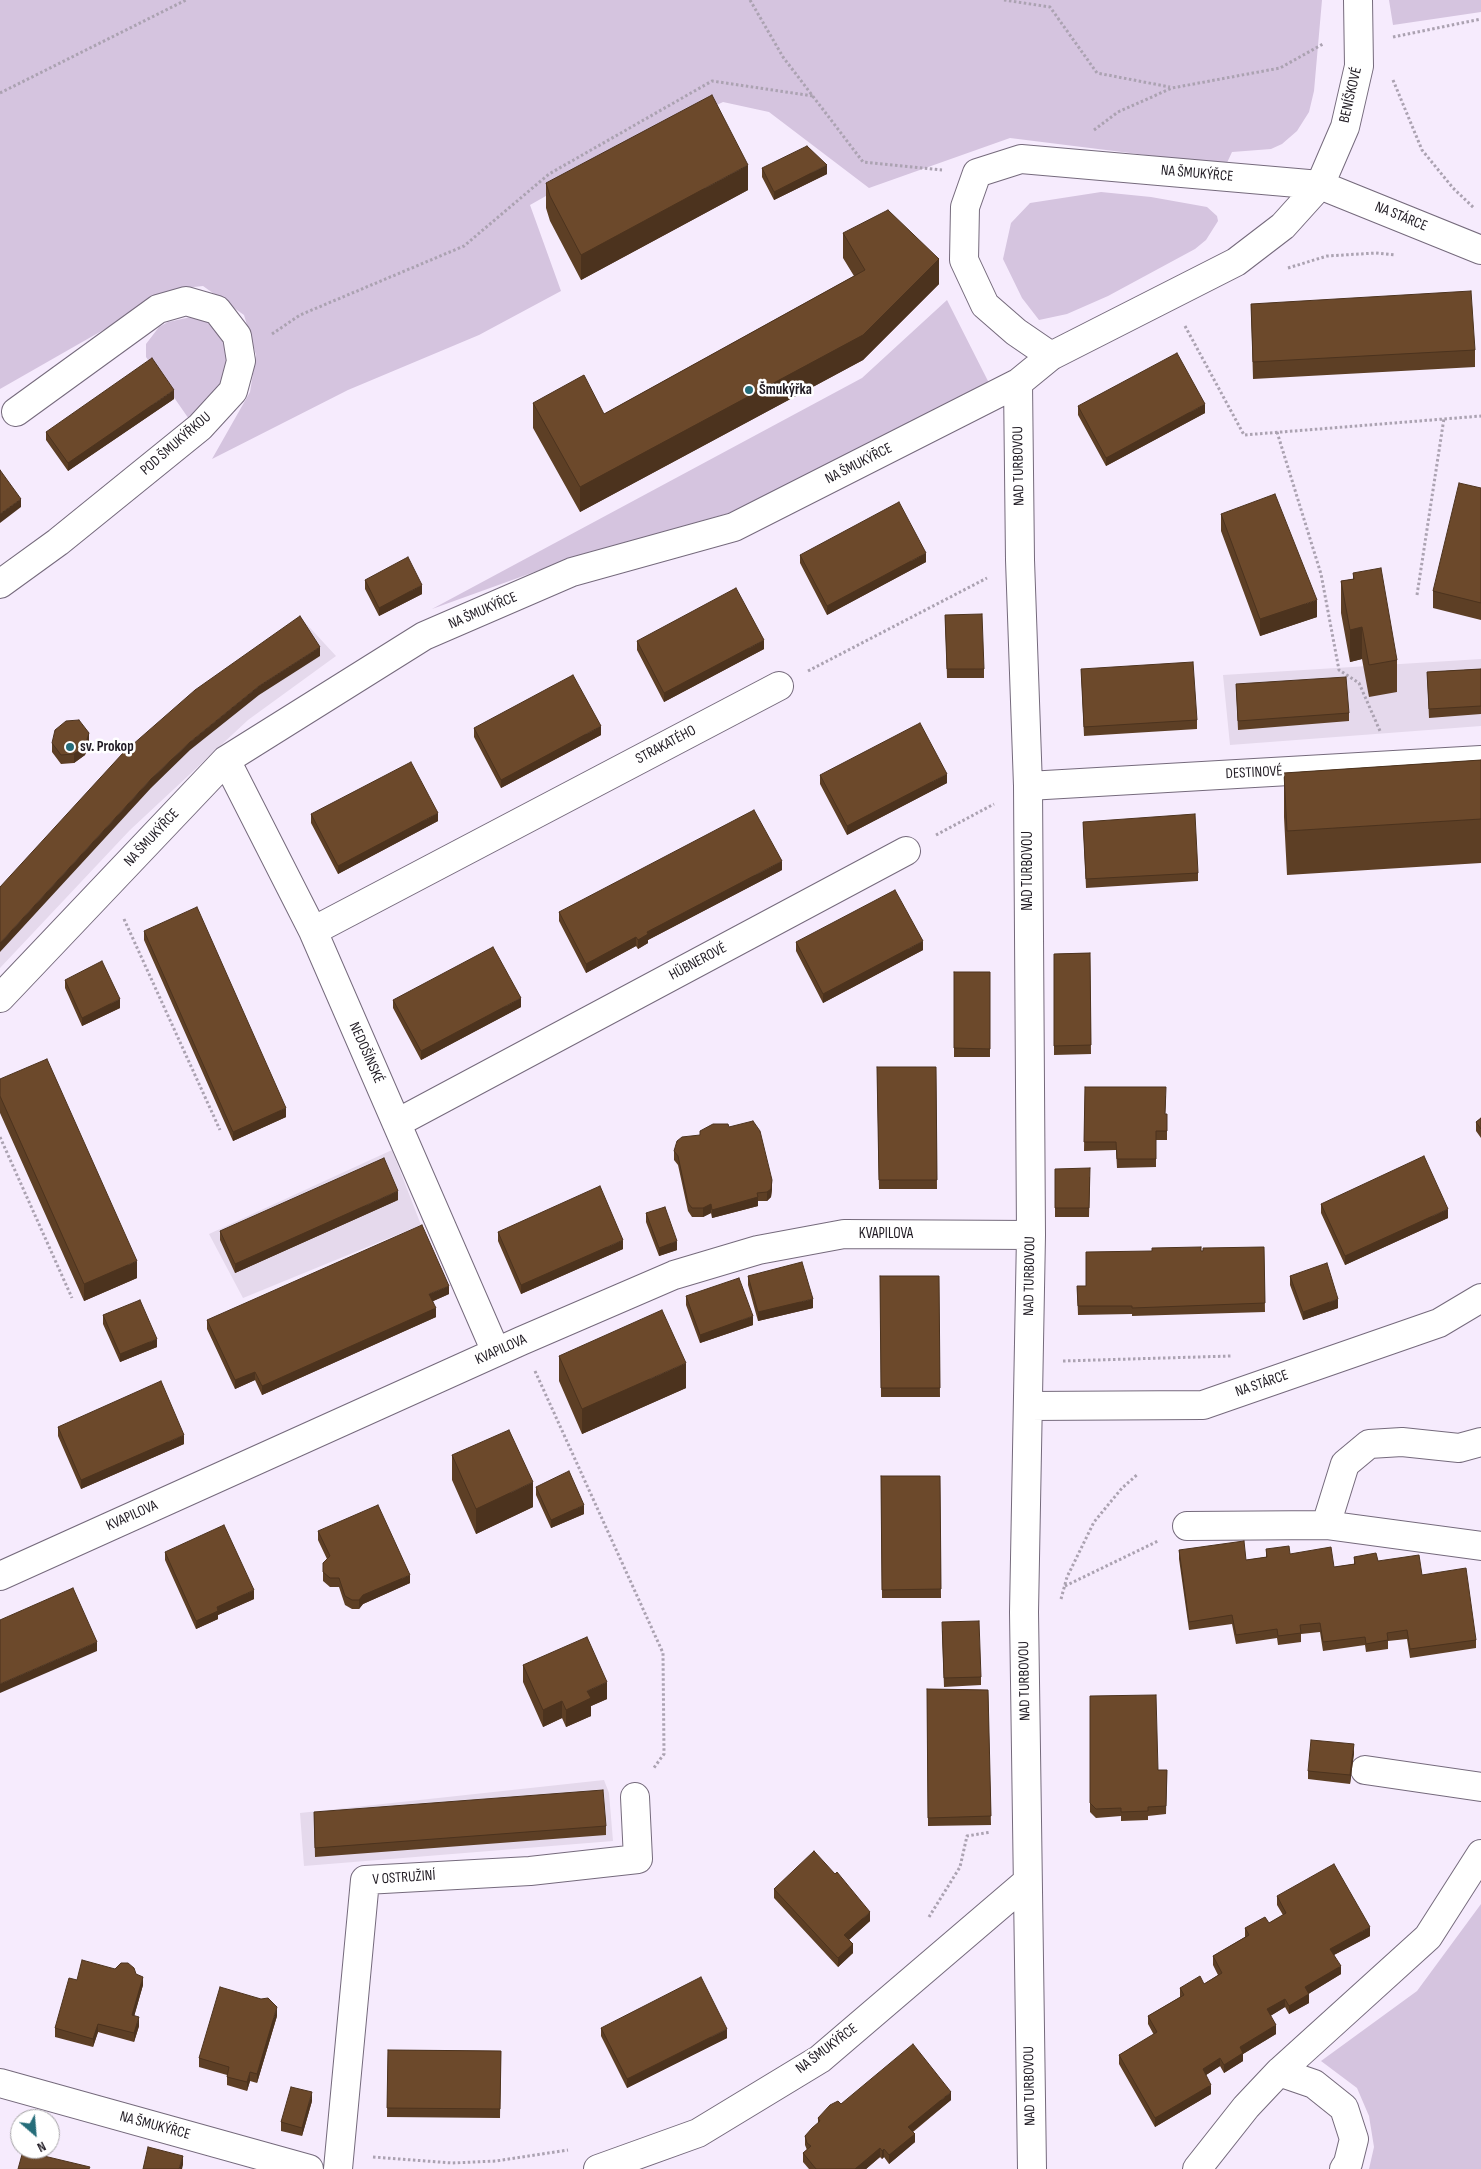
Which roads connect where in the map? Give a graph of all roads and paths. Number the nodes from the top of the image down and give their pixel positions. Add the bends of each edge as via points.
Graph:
1 (186, 0) edge
2 (750, 0) edge
3 (1004, 0) edge
4 (1358, 0) edge
5 (1481, 19) edge
6 (1327, 42) dead end
7 (1360, 44) junction
8 (1391, 71) dead end
9 (1172, 88) junction
10 (0, 93) edge
11 (813, 96) junction
12 (1053, 162) junction
13 (977, 173) junction
14 (1320, 184) junction
15 (1480, 214) edge
16 (1481, 250) edge
17 (1405, 256) dead end
18 (1284, 269) dead end
19 (1185, 325) dead end
20 (240, 355) junction
21 (1051, 356) junction
22 (1018, 383) junction
23 (16, 412) dead end
24 (1481, 416) edge
25 (1444, 418) junction
26 (1277, 432) junction
27 (1020, 560) junction
28 (0, 584) edge
29 (1417, 594) dead end
30 (779, 686) joint
31 (1381, 733) dead end
32 (226, 760) junction
33 (1481, 760) edge
34 (1028, 786) junction
35 (999, 801) dead end
36 (906, 851) joint
37 (108, 885) junction
38 (313, 931) junction
39 (0, 998) edge
40 (396, 1123) junction
41 (220, 1130) dead end
42 (0, 1137) edge
43 (1031, 1235) junction
44 (72, 1298) dead end
45 (1481, 1298) edge
46 (521, 1341) junction
47 (496, 1352) junction
48 (1239, 1356) dead end
49 (1053, 1361) dead end
50 (1029, 1406) junction
51 (1481, 1442) edge
52 (1326, 1525) junction
53 (1187, 1526) joint
54 (1481, 1546) edge
55 (0, 1576) edge
56 (1064, 1587) dead end
57 (1365, 1770) dead end
58 (1481, 1787) edge
59 (635, 1797) joint
60 (996, 1832) dead end
61 (1481, 1854) edge
62 (1027, 1882) junction
63 (924, 1923) dead end
64 (1279, 2072) junction
65 (0, 2084) edge
66 (573, 2149) dead end
67 (338, 2161) edge
68 (309, 2169) edge
69 (598, 2169) edge
70 (1032, 2169) edge
71 (1197, 2169) edge
72 (1344, 2169) edge

1 - 10 path
2 - 11 path via 783,57
3 - 9 path via 1050,7 1097,73
4 - 7 street, BENÍŠKOVÉ
5 - 7 path
6 - 9 path via 1280,68
7 - 14 street, BENÍŠKOVÉ via 1359,66 1344,127
8 - 15 path via 1422,150 1453,188
9 - 12 path via 1118,112
11 - 13 path via 863,162
11 - 20 path via 712,81 549,174 464,246 300,315
12 - 13 street, NA ŠMUKÝŘCE via 1021,159
12 - 14 street, NA ŠMUKÝŘCE
13 - 21 street via 965,207 964,260 985,305
14 - 16 street, NA STÁRCE
14 - 21 street, NA ŠMUKÝŘCE via 1283,226 1236,262
17 - 18 path via 1376,252 1327,256
19 - 26 path via 1244,435
20 - 23 street, POD ŠMUKÝŘKOU via 237,336 217,310 186,300 158,309
20 - 28 street, POD ŠMUKÝŘKOU via 242,361 233,392 200,426 58,542
21 - 22 street, NA ŠMUKÝŘCE
22 - 27 street, NAD TURBOVOU
22 - 32 street, NA ŠMUKÝŘCE via 734,528 572,572 424,636
24 - 25 path
25 - 26 path
25 - 29 path
26 - 31 path via 1321,574 1340,670 1359,683
27 - 30 path
27 - 34 street, NAD TURBOVOU
30 - 38 street, STRAKATÉHO
32 - 37 street, NA ŠMUKÝŘCE
32 - 38 street, NEDOŠÍNSKÉ
33 - 34 street, DESTINOVÉ
34 - 43 street, NAD TURBOVOU
35 - 36 path
36 - 40 street, HÜBNEROVÉ
37 - 39 street, NA ŠMUKÝŘCE
37 - 41 path
38 - 40 street, NEDOŠÍNSKÉ
40 - 47 street, NEDOŠÍNSKÉ
42 - 44 path
43 - 46 street, KVAPILOVA via 844,1234 758,1250 674,1275
43 - 50 street, NAD TURBOVOU
45 - 50 street, NA STÁRCE via 1439,1323 1202,1405
46 - 47 street, KVAPILOVA
46 - 59 path via 663,1653 664,1754
47 - 55 street, KVAPILOVA
48 - 49 path
50 - 62 street, NAD TURBOVOU via 1024,1612
51 - 52 street via 1459,1448 1402,1442 1369,1444 1345,1464
52 - 53 street
52 - 54 street
53 - 56 path
57 - 58 street
59 - 67 street, V OSTRUŽINÍ via 638,1859 530,1871 365,1880
60 - 63 path via 967,1836 960,1867
61 - 64 street via 1428,1937
62 - 69 street, NA ŠMUKÝŘCE via 820,2059 698,2133
62 - 70 street, NAD TURBOVOU
64 - 71 street via 1246,2107
64 - 72 street via 1314,2084 1344,2108 1354,2139
65 - 68 street, NA ŠMUKÝŘCE
66 - 67 path via 496,2161

